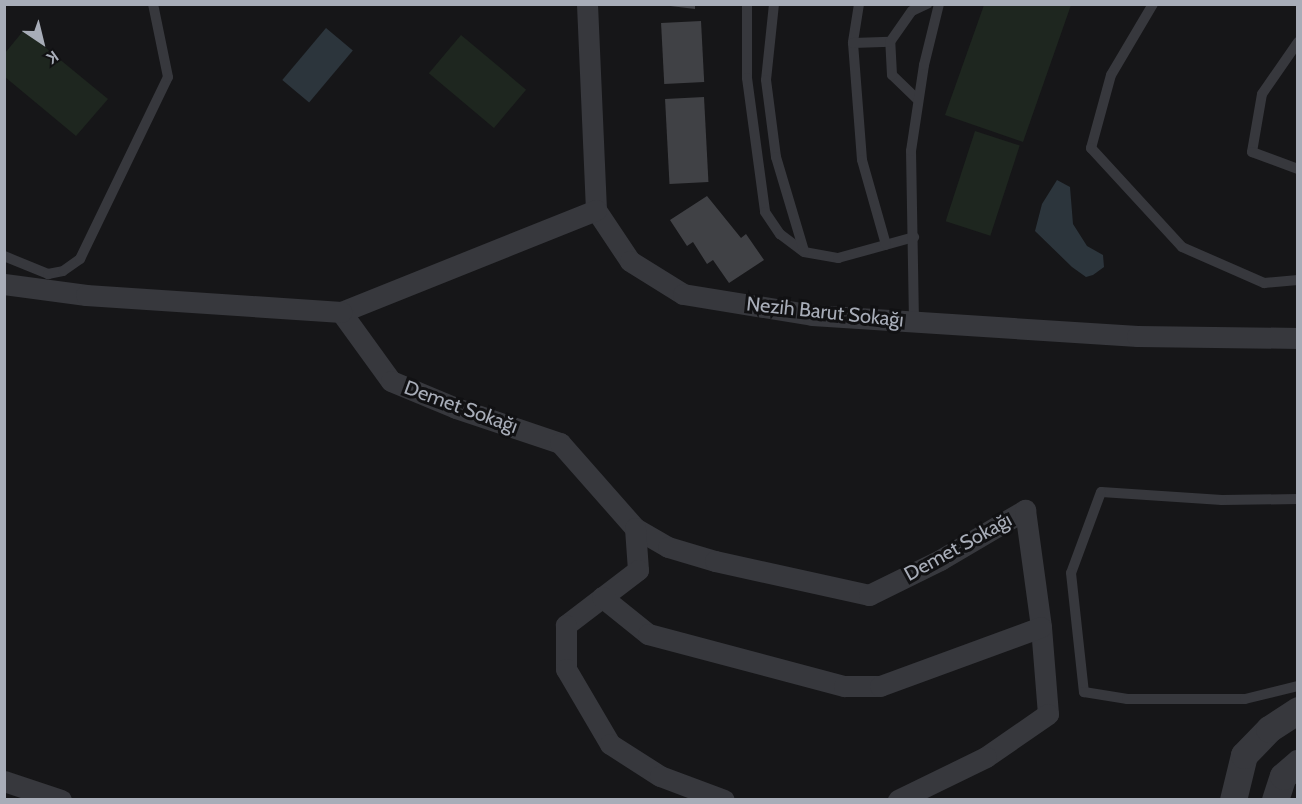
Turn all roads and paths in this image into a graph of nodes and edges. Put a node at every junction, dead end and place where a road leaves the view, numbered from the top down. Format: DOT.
graph roads {
  1 [pos="153,4"];
  2 [pos="587,4"];
  3 [pos="747,4"];
  4 [pos="774,4"];
  5 [pos="859,4"];
  6 [pos="927,4"];
  7 [pos="939,4"];
  8 [pos="1153,4"];
  9 [pos="890,42"];
  10 [pos="1298,42"];
  11 [pos="853,44"];
  12 [pos="918,100"];
  13 [pos="1298,169"];
  14 [pos="596,210"];
  15 [pos="914,237"];
  16 [pos="886,245"];
  17 [pos="804,252"];
  18 [pos="4,256"];
  19 [pos="1298,280"];
  20 [pos="4,284"];
  21 [pos="341,312"];
  22 [pos="914,322"];
  23 [pos="1298,338"];
  24 [pos="1298,499"];
  25 [pos="635,528"];
  26 [pos="602,597"];
  27 [pos="1041,627"];
  28 [pos="1298,686"];
  29 [pos="1298,710"];
  30 [pos="1298,763"];
  31 [pos="4,781"];
  32 [pos="1233,798"];
  33 [pos="61,800"];
  34 [pos="724,800"];
  35 [pos="898,800"];
  36 [pos="1275,800"];
  1 -- 18 [label="lane"];
  2 -- 14 [label="street"];
  3 -- 17 [label="lane"];
  4 -- 17 [label="lane"];
  5 -- 11 [label="lane"];
  6 -- 9 [label="lane"];
  7 -- 12 [label="lane"];
  8 -- 19 [label="lane"];
  9 -- 11 [label="lane"];
  9 -- 12 [label="lane"];
  10 -- 13 [label="lane"];
  11 -- 16 [label="lane"];
  12 -- 15 [label="lane"];
  14 -- 21 [label="street"];
  14 -- 22 [label="street, Nezih Barut Sokağı"];
  15 -- 16 [label="lane"];
  15 -- 22 [label="lane"];
  16 -- 17 [label="lane"];
  20 -- 21 [label="street"];
  21 -- 25 [label="street, Demet Sokağı"];
  22 -- 23 [label="street, Nezih Barut Sokağı"];
  24 -- 28 [label="lane"];
  25 -- 26 [label="street"];
  25 -- 27 [label="street, Demet Sokağı"];
  26 -- 27 [label="street"];
  26 -- 34 [label="street"];
  27 -- 35 [label="street, Demet Sokağı"];
  29 -- 32 [label="street"];
  30 -- 36 [label="street"];
  31 -- 33 [label="street"];
}
